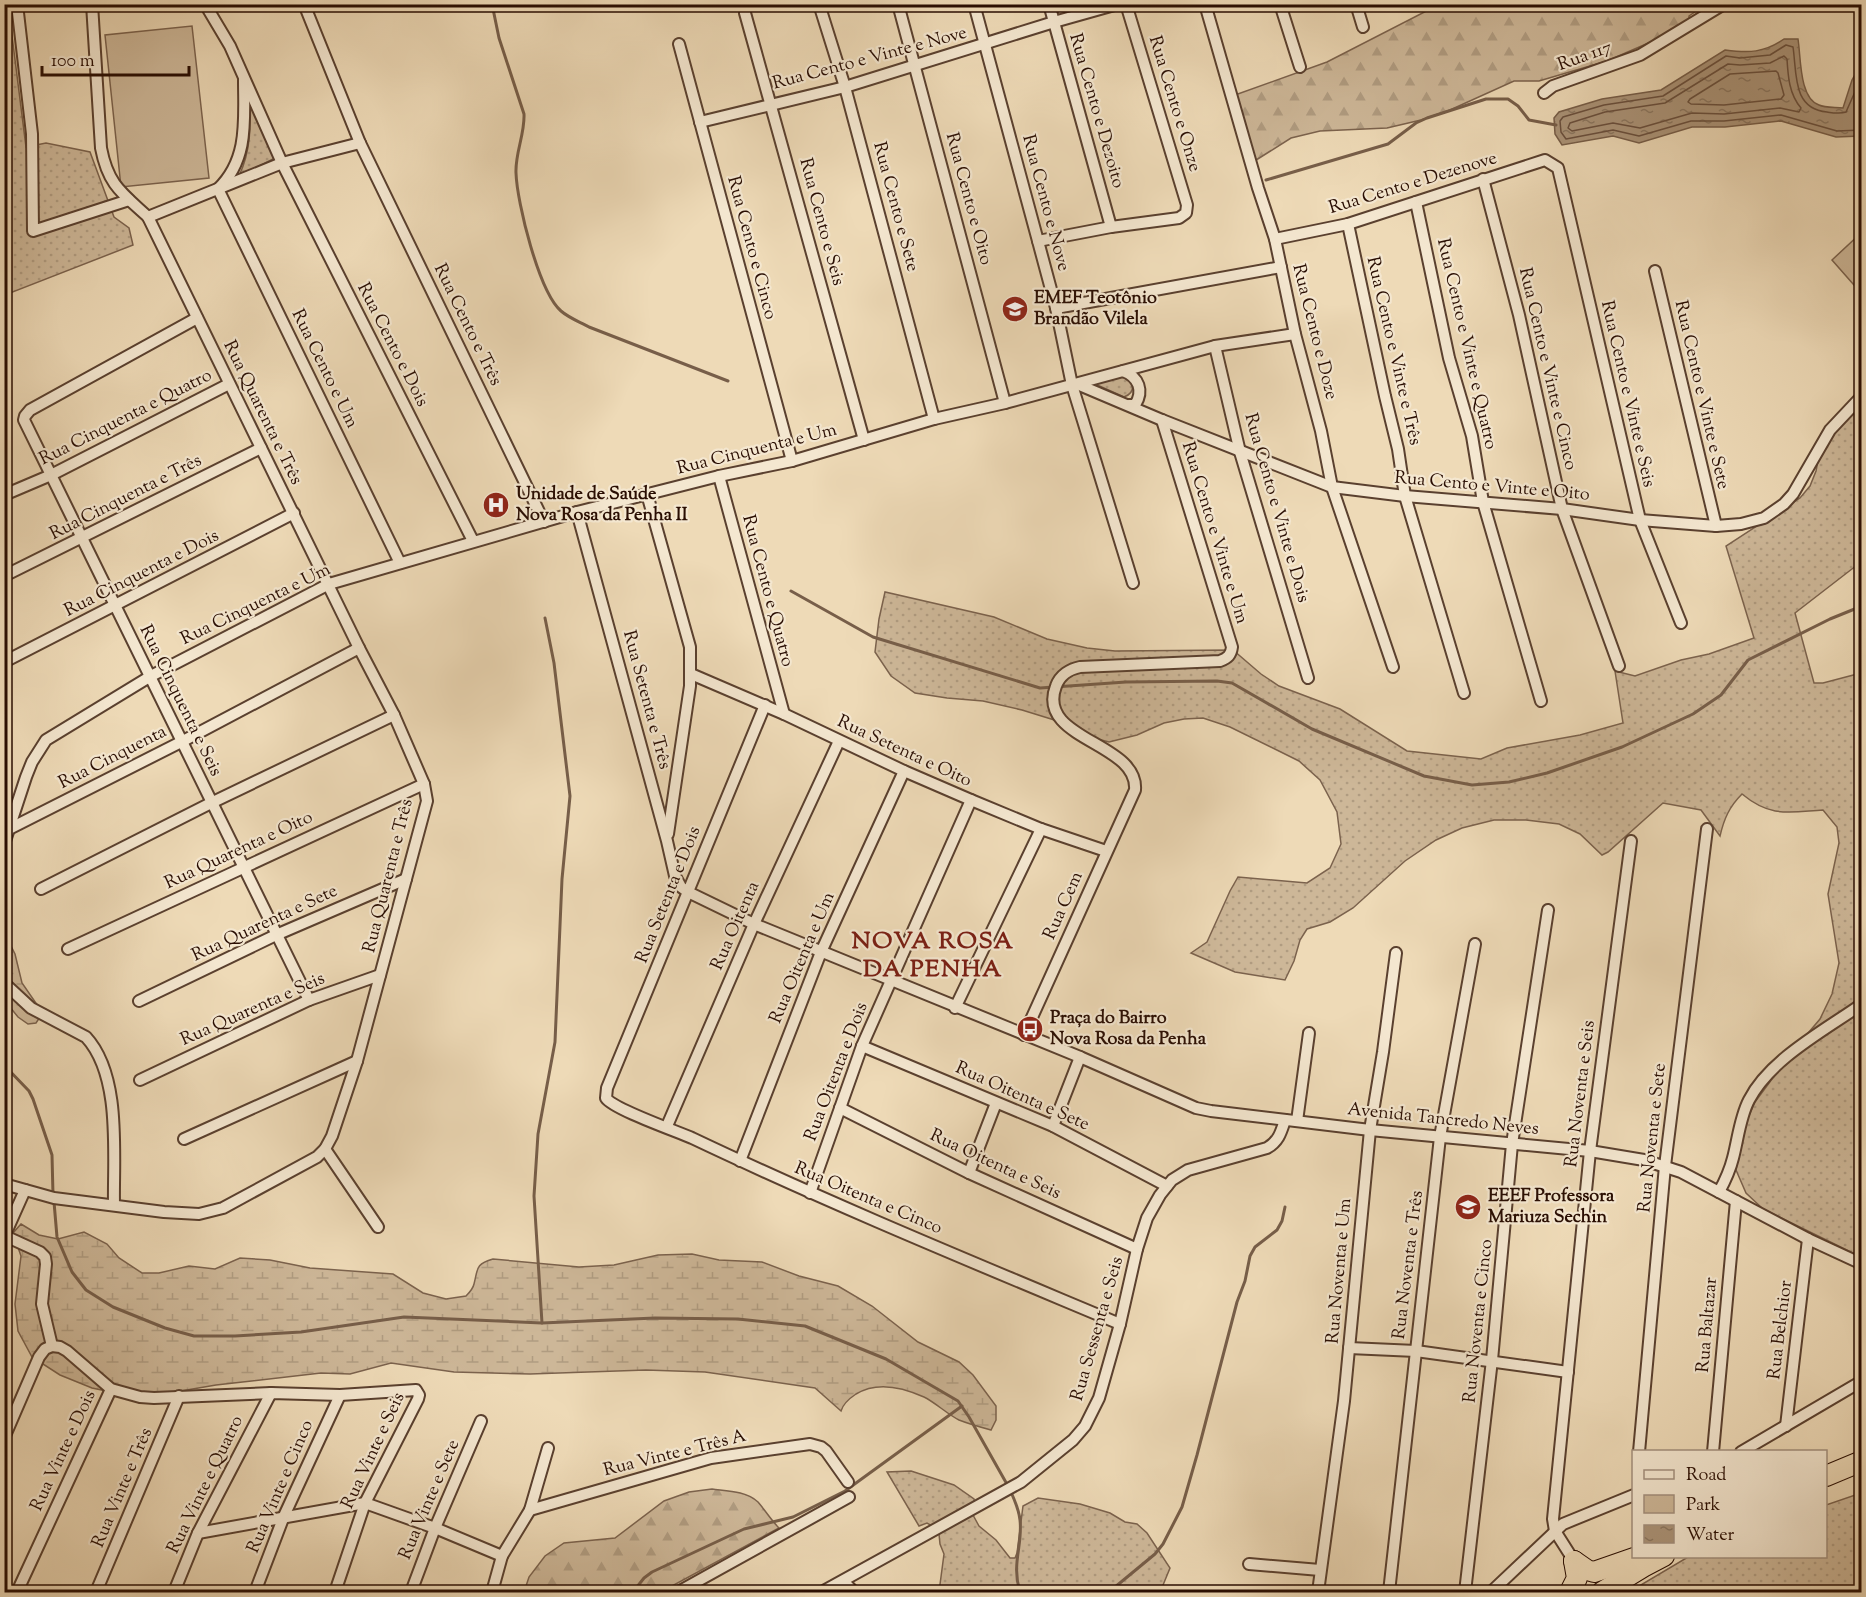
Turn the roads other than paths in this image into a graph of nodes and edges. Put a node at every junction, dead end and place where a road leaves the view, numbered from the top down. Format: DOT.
graph roads {
  1 [pos="17,4"];
  2 [pos="92,4"];
  3 [pos="206,4"];
  4 [pos="304,4"];
  5 [pos="819,4"];
  6 [pos="898,4"];
  7 [pos="974,4"];
  8 [pos="1049,4"];
  9 [pos="1118,4"];
  10 [pos="1126,4"];
  11 [pos="1204,4"];
  12 [pos="1280,4"];
  13 [pos="1356,4"];
  14 [pos="1724,4"];
  15 [pos="746,13"];
  16 [pos="1054,22"];
  17 [pos="1363,27"];
  18 [pos="679,44"];
  19 [pos="986,45"];
  20 [pos="915,65"];
  21 [pos="1300,67"];
  22 [pos="244,76"];
  23 [pos="846,87"];
  24 [pos="1544,93"];
  25 [pos="771,104"];
  26 [pos="700,122"];
  27 [pos="360,143"];
  28 [pos="282,163"];
  29 [pos="1558,168"];
  30 [pos="1483,179"];
  31 [pos="218,189"];
  32 [pos="129,200"];
  33 [pos="1416,202"];
  34 [pos="148,217"];
  35 [pos="1348,224"];
  36 [pos="1111,227"];
  37 [pos="1275,239"];
  38 [pos="1038,241"];
  39 [pos="1281,267"];
  40 [pos="1655,271"];
  41 [pos="1056,308"];
  42 [pos="197,318"];
  43 [pos="1295,334"];
  44 [pos="1215,346"];
  45 [pos="1123,371"];
  46 [pos="229,384"];
  47 [pos="1075,384"];
  48 [pos="1862,396"];
  49 [pos="1005,403"];
  50 [pos="1129,405"];
  51 [pos="934,419"];
  52 [pos="1162,420"];
  53 [pos="864,440"];
  54 [pos="261,448"];
  55 [pos="1240,452"];
  56 [pos="792,461"];
  57 [pos="51,475"];
  58 [pos="719,476"];
  59 [pos="1332,487"];
  60 [pos="647,494"];
  61 [pos="4,495"];
  62 [pos="1405,496"];
  63 [pos="1483,502"];
  64 [pos="1563,508"];
  65 [pos="577,512"];
  66 [pos="294,513"];
  67 [pos="1640,520"];
  68 [pos="544,522"];
  69 [pos="1716,526"];
  70 [pos="82,538"];
  71 [pos="473,541"];
  72 [pos="400,563"];
  73 [pos="4,576"];
  74 [pos="1133,583"];
  75 [pos="329,584"];
  76 [pos="116,606"];
  77 [pos="1680,623"];
  78 [pos="359,648"];
  79 [pos="4,662"];
  80 [pos="1619,666"];
  81 [pos="1392,667"];
  82 [pos="691,674"];
  83 [pos="151,676"];
  84 [pos="1308,678"];
  85 [pos="1464,693"];
  86 [pos="1541,701"];
  87 [pos="765,705"];
  88 [pos="784,714"];
  89 [pos="394,715"];
  90 [pos="183,741"];
  91 [pos="839,741"];
  92 [pos="904,771"];
  93 [pos="424,783"];
  94 [pos="1135,790"];
  95 [pos="971,800"];
  96 [pos="212,803"];
  97 [pos="9,829"];
  98 [pos="1041,830"];
  99 [pos="1707,830"];
  100 [pos="667,841"];
  101 [pos="1631,841"];
  102 [pos="4,844"];
  103 [pos="1106,851"];
  104 [pos="244,868"];
  105 [pos="406,879"];
  106 [pos="41,889"];
  107 [pos="688,892"];
  108 [pos="1548,910"];
  109 [pos="754,924"];
  110 [pos="276,935"];
  111 [pos="1475,944"];
  112 [pos="68,949"];
  113 [pos="821,952"];
  114 [pos="1396,953"];
  115 [pos="380,975"];
  116 [pos="891,979"];
  117 [pos="4,983"];
  118 [pos="309,1000"];
  119 [pos="139,1001"];
  120 [pos="1862,1004"];
  121 [pos="955,1008"];
  122 [pos="1309,1033"];
  123 [pos="1024,1035"];
  124 [pos="862,1046"];
  125 [pos="1080,1057"];
  126 [pos="357,1062"];
  127 [pos="141,1080"];
  128 [pos="606,1098"];
  129 [pos="996,1103"];
  130 [pos="840,1108"];
  131 [pos="1285,1120"];
  132 [pos="1297,1121"];
  133 [pos="667,1126"];
  134 [pos="1053,1126"];
  135 [pos="1370,1130"];
  136 [pos="1440,1137"];
  137 [pos="184,1139"];
  138 [pos="1512,1144"];
  139 [pos="325,1149"];
  140 [pos="1590,1151"];
  141 [pos="740,1161"];
  142 [pos="1665,1166"];
  143 [pos="969,1173"];
  144 [pos="4,1184"];
  145 [pos="1167,1186"];
  146 [pos="25,1190"];
  147 [pos="1719,1192"];
  148 [pos="810,1193"];
  149 [pos="1736,1201"];
  150 [pos="114,1205"];
  151 [pos="378,1227"];
  152 [pos="5,1237"];
  153 [pos="1808,1239"];
  154 [pos="1137,1249"];
  155 [pos="1862,1264"];
  156 [pos="1120,1324"];
  157 [pos="51,1346"];
  158 [pos="1349,1348"];
  159 [pos="1416,1351"];
  160 [pos="1492,1360"];
  161 [pos="1568,1372"];
  162 [pos="1862,1381"];
  163 [pos="111,1389"];
  164 [pos="271,1393"];
  165 [pos="340,1395"];
  166 [pos="179,1396"];
  167 [pos="481,1421"];
  168 [pos="1786,1426"];
  169 [pos="4,1438"];
  170 [pos="548,1448"];
  171 [pos="1639,1450"];
  172 [pos="1713,1450"];
  173 [pos="1744,1450"];
  174 [pos="1862,1461"];
  175 [pos="1862,1474"];
  176 [pos="1827,1476"];
  177 [pos="848,1482"];
  178 [pos="1827,1489"];
  179 [pos="1632,1496"];
  180 [pos="849,1497"];
  181 [pos="365,1503"];
  182 [pos="530,1510"];
  183 [pos="284,1516"];
  184 [pos="435,1528"];
  185 [pos="1555,1531"];
  186 [pos="198,1533"];
  187 [pos="502,1556"];
  188 [pos="1638,1558"];
  189 [pos="1639,1558"];
  190 [pos="1662,1558"];
  191 [pos="1574,1561"];
  192 [pos="1249,1564"];
  193 [pos="1320,1570"];
  194 [pos="844,1582"];
  195 [pos="17,1593"];
  196 [pos="96,1593"];
  197 [pos="174,1593"];
  198 [pos="255,1593"];
  199 [pos="335,1593"];
  200 [pos="411,1593"];
  201 [pos="492,1593"];
  202 [pos="678,1593"];
  203 [pos="822,1593"];
  204 [pos="854,1593"];
  205 [pos="1318,1593"];
  206 [pos="1389,1593"];
  207 [pos="1464,1593"];
  208 [pos="1491,1593"];
  209 [pos="1570,1593"];
  210 [pos="1586,1593"];
  211 [pos="1602,1593"];
  1 -- 32 [label="street"];
  2 -- 32 [label="street"];
  3 -- 22 [label="street, Rua Cento e Dois"];
  4 -- 27 [label="street, Rua Cento e Três"];
  5 -- 23 [label="street, Rua Cento e Sete"];
  6 -- 20 [label="street, Rua Cento e Oito"];
  7 -- 19 [label="street, Rua Cento e Nove"];
  8 -- 16 [label="street, Rua Cento e Dezoito"];
  9 -- 16 [label="street, Rua Cento e Vinte e Nove"];
  10 -- 36 [label="street, Rua Cento e Onze"];
  11 -- 37 [label="street, Rua Cento e Doze"];
  12 -- 21 [label="street"];
  13 -- 17 [label="street"];
  14 -- 24 [label="street, Rua 117"];
  15 -- 25 [label="street, Rua Cento e Seis"];
  16 -- 19 [label="street, Rua Cento e Vinte e Nove"];
  16 -- 36 [label="street, Rua Cento e Dezoito"];
  18 -- 26 [label="street, Rua Cento e Cinco"];
  19 -- 20 [label="street, Rua Cento e Vinte e Nove"];
  19 -- 38 [label="street, Rua Cento e Nove"];
  20 -- 23 [label="street, Rua Cento e Vinte e Nove"];
  20 -- 49 [label="street, Rua Cento e Oito"];
  22 -- 28 [label="street, Rua Cento e Dois"];
  22 -- 31 [label="street"];
  23 -- 25 [label="street, Rua Cento e Vinte e Nove"];
  23 -- 51 [label="street, Rua Cento e Sete"];
  25 -- 26 [label="street, Rua Cento e Vinte e Nove"];
  25 -- 53 [label="street, Rua Cento e Seis"];
  26 -- 56 [label="street, Rua Cento e Cinco"];
  27 -- 28 [label="street"];
  27 -- 68 [label="street, Rua Cento e Três"];
  28 -- 31 [label="street"];
  28 -- 71 [label="street, Rua Cento e Dois"];
  29 -- 30 [label="street, Rua Cento e Dezenove"];
  29 -- 67 [label="street, Rua Cento e Vinte e Seis"];
  30 -- 33 [label="street, Rua Cento e Dezenove"];
  30 -- 64 [label="street, Rua Cento e Vinte e Cinco"];
  31 -- 34 [label="street"];
  31 -- 72 [label="street, Rua Cento e Um"];
  32 -- 34 [label="street"];
  33 -- 35 [label="street, Rua Cento e Dezenove"];
  33 -- 63 [label="street, Rua Cento e Vinte e Quatro"];
  34 -- 42 [label="street, Rua Quarenta e Três"];
  35 -- 37 [label="street, Rua Cento e Dezenove"];
  35 -- 62 [label="street, Rua Cento e Vinte e Três"];
  36 -- 38 [label="street"];
  37 -- 39 [label="street, Rua Cento e Doze"];
  38 -- 41 [label="street, Rua Cento e Nove"];
  39 -- 41 [label="street"];
  39 -- 43 [label="street, Rua Cento e Doze"];
  40 -- 69 [label="street, Rua Cento e Vinte e Sete"];
  41 -- 47 [label="street, Rua Cento e Nove"];
  42 -- 46 [label="street, Rua Quarenta e Três"];
  42 -- 57 [label="street, Rua Cinquenta e Seis"];
  43 -- 44 [label="street, Rua Cinquenta e Um"];
  43 -- 59 [label="street, Rua Cento e Doze"];
  44 -- 45 [label="street, Rua Cinquenta e Um"];
  44 -- 55 [label="street, Rua Cento e Vinte e Dois"];
  45 -- 47 [label="street, Rua Cinquenta e Um"];
  45 -- 50 [label="street"];
  46 -- 54 [label="street, Rua Quarenta e Três"];
  46 -- 57 [label="street, Rua Cinquenta e Quatro"];
  47 -- 49 [label="street, Rua Cinquenta e Um"];
  47 -- 50 [label="street, Rua Cento e Vinte e Oito"];
  47 -- 74 [label="street, Rua Cento e Nove"];
  48 -- 69 [label="street, Rua Cento e Vinte e Oito"];
  49 -- 51 [label="street, Rua Cinquenta e Um"];
  50 -- 52 [label="street, Rua Cento e Vinte e Oito"];
  51 -- 53 [label="street, Rua Cinquenta e Um"];
  52 -- 55 [label="street, Rua Cento e Vinte e Oito"];
  52 -- 94 [label="street, Rua Cento e Vinte e Um"];
  53 -- 56 [label="street, Rua Cinquenta e Um"];
  54 -- 66 [label="street, Rua Quarenta e Três"];
  54 -- 70 [label="street, Rua Cinquenta e Três"];
  55 -- 59 [label="street, Rua Cento e Vinte e Oito"];
  55 -- 84 [label="street, Rua Cento e Vinte e Dois"];
  56 -- 58 [label="street, Rua Cinquenta e Um"];
  57 -- 61 [label="street, Rua Cinquenta e Quatro"];
  57 -- 70 [label="street, Rua Cinquenta e Seis"];
  58 -- 60 [label="street, Rua Cinquenta e Um"];
  58 -- 88 [label="street, Rua Cento e Quatro"];
  59 -- 62 [label="street, Rua Cento e Vinte e Oito"];
  59 -- 81 [label="street, Rua Cento e Doze"];
  60 -- 65 [label="street, Rua Cinquenta e Um"];
  60 -- 82 [label="street"];
  62 -- 63 [label="street, Rua Cento e Vinte e Oito"];
  62 -- 85 [label="street, Rua Cento e Vinte e Três"];
  63 -- 64 [label="street, Rua Cento e Vinte e Oito"];
  63 -- 86 [label="street, Rua Cento e Vinte e Quatro"];
  64 -- 67 [label="street, Rua Cento e Vinte e Oito"];
  64 -- 80 [label="street, Rua Cento e Vinte e Cinco"];
  65 -- 68 [label="street, Rua Cinquenta e Um"];
  65 -- 100 [label="street, Rua Setenta e Três"];
  66 -- 75 [label="street, Rua Quarenta e Três"];
  66 -- 76 [label="street, Rua Cinquenta e Dois"];
  67 -- 69 [label="street, Rua Cento e Vinte e Oito"];
  67 -- 77 [label="street, Rua Cento e Vinte e Seis"];
  68 -- 71 [label="street, Rua Cinquenta e Um"];
  70 -- 73 [label="street, Rua Cinquenta e Três"];
  70 -- 76 [label="street, Rua Cinquenta e Seis"];
  71 -- 72 [label="street, Rua Cinquenta e Um"];
  72 -- 75 [label="street, Rua Cinquenta e Um"];
  75 -- 78 [label="street, Rua Quarenta e Três"];
  75 -- 83 [label="street, Rua Cinquenta e Um"];
  76 -- 79 [label="street, Rua Cinquenta e Dois"];
  76 -- 83 [label="street, Rua Cinquenta e Seis"];
  78 -- 89 [label="street, Rua Quarenta e Três"];
  78 -- 90 [label="street, Rua Cinquenta"];
  82 -- 87 [label="street, Rua Setenta e Oito"];
  82 -- 100 [label="street"];
  83 -- 90 [label="street, Rua Cinquenta e Seis"];
  83 -- 97 [label="street, Rua Cinquenta e Um"];
  87 -- 88 [label="street, Rua Setenta e Oito"];
  87 -- 107 [label="street, Rua Setenta e Dois"];
  88 -- 91 [label="street, Rua Setenta e Oito"];
  89 -- 93 [label="street, Rua Quarenta e Três"];
  89 -- 96 [label="street"];
  90 -- 96 [label="street, Rua Cinquenta e Seis"];
  90 -- 97 [label="street, Rua Cinquenta"];
  91 -- 92 [label="street, Rua Setenta e Oito"];
  91 -- 109 [label="street, Rua Oitenta"];
  92 -- 95 [label="street, Rua Setenta e Oito"];
  92 -- 113 [label="street, Rua Oitenta e Um"];
  93 -- 104 [label="street, Rua Quarenta e Oito"];
  93 -- 105 [label="street, Rua Quarenta e Três"];
  94 -- 103 [label="street, Rua Cem"];
  95 -- 98 [label="street, Rua Setenta e Oito"];
  95 -- 116 [label="street, Rua Oitenta e Dois"];
  96 -- 104 [label="street, Rua Cinquenta e Seis"];
  96 -- 106 [label="street"];
  97 -- 102 [label="street, Rua Cinquenta e Um"];
  98 -- 103 [label="street, Rua Setenta e Oito"];
  98 -- 121 [label="street"];
  99 -- 142 [label="street, Rua Noventa e Sete"];
  100 -- 107 [label="street, Rua Setenta e Três"];
  101 -- 140 [label="street, Rua Noventa e Seis"];
  103 -- 123 [label="street, Rua Cem"];
  104 -- 110 [label="street, Rua Cinquenta e Seis"];
  104 -- 112 [label="street, Rua Quarenta e Oito"];
  105 -- 110 [label="street, Rua Quarenta e Sete"];
  105 -- 115 [label="street, Rua Quarenta e Três"];
  107 -- 109 [label="street, Avenida Tancredo Neves"];
  107 -- 128 [label="street, Rua Setenta e Dois"];
  108 -- 138 [label="street, Rua Noventa e Cinco"];
  109 -- 113 [label="street, Avenida Tancredo Neves"];
  109 -- 133 [label="street, Rua Oitenta"];
  110 -- 118 [label="street, Rua Cinquenta e Seis"];
  110 -- 119 [label="street, Rua Quarenta e Sete"];
  111 -- 136 [label="street, Rua Noventa e Três"];
  113 -- 116 [label="street, Avenida Tancredo Neves"];
  113 -- 141 [label="street, Rua Oitenta e Um"];
  114 -- 135 [label="street, Rua Noventa e Um"];
  115 -- 118 [label="street, Rua Quarenta e Seis"];
  115 -- 126 [label="street, Rua Quarenta e Três"];
  116 -- 121 [label="street, Avenida Tancredo Neves"];
  116 -- 124 [label="street, Rua Oitenta e Dois"];
  117 -- 150 [label="street"];
  118 -- 127 [label="street, Rua Quarenta e Seis"];
  120 -- 147 [label="street"];
  121 -- 123 [label="street, Avenida Tancredo Neves"];
  122 -- 132 [label="street"];
  123 -- 125 [label="street, Avenida Tancredo Neves"];
  124 -- 129 [label="street, Rua Oitenta e Sete"];
  124 -- 130 [label="street, Rua Oitenta e Dois"];
  125 -- 131 [label="street, Avenida Tancredo Neves"];
  125 -- 134 [label="street"];
  126 -- 137 [label="street"];
  126 -- 139 [label="street, Rua Quarenta e Três"];
  128 -- 133 [label="street, Rua Oitenta e Cinco"];
  129 -- 134 [label="street, Rua Oitenta e Sete"];
  129 -- 143 [label="street"];
  130 -- 143 [label="street, Rua Oitenta e Seis"];
  130 -- 148 [label="street, Rua Oitenta e Dois"];
  131 -- 132 [label="street, Avenida Tancredo Neves"];
  131 -- 145 [label="street, Rua Sessenta e Seis"];
  132 -- 135 [label="street, Avenida Tancredo Neves"];
  133 -- 141 [label="street, Rua Oitenta e Cinco"];
  134 -- 145 [label="street, Rua Oitenta e Sete"];
  135 -- 136 [label="street, Avenida Tancredo Neves"];
  135 -- 158 [label="street, Rua Noventa e Um"];
  136 -- 138 [label="street, Avenida Tancredo Neves"];
  136 -- 159 [label="street, Rua Noventa e Três"];
  138 -- 140 [label="street, Avenida Tancredo Neves"];
  138 -- 160 [label="street, Rua Noventa e Cinco"];
  139 -- 150 [label="street, Rua Quarenta e Três"];
  139 -- 151 [label="street"];
  140 -- 142 [label="street, Avenida Tancredo Neves"];
  140 -- 161 [label="street, Rua Noventa e Seis"];
  141 -- 148 [label="street, Rua Oitenta e Cinco"];
  142 -- 147 [label="street, Avenida Tancredo Neves"];
  142 -- 171 [label="street, Rua Noventa e Sete"];
  143 -- 154 [label="street, Rua Oitenta e Seis"];
  144 -- 146 [label="street, Rua Quarenta e Três"];
  145 -- 154 [label="street, Rua Sessenta e Seis"];
  146 -- 150 [label="street, Rua Quarenta e Três"];
  146 -- 152 [label="street"];
  147 -- 149 [label="street, Avenida Tancredo Neves"];
  148 -- 156 [label="street, Rua Oitenta e Cinco"];
  149 -- 153 [label="street, Avenida Tancredo Neves"];
  149 -- 172 [label="street, Rua Baltazar"];
  152 -- 157 [label="street"];
  153 -- 155 [label="street, Avenida Tancredo Neves"];
  153 -- 168 [label="street, Rua Belchior"];
  154 -- 156 [label="street, Rua Sessenta e Seis"];
  156 -- 194 [label="street, Rua Sessenta e Seis"];
  157 -- 163 [label="street"];
  157 -- 169 [label="street"];
  158 -- 159 [label="street"];
  158 -- 193 [label="street, Rua Noventa e Um"];
  159 -- 160 [label="street"];
  159 -- 206 [label="street, Rua Noventa e Três"];
  160 -- 161 [label="street"];
  160 -- 207 [label="street, Rua Noventa e Cinco"];
  161 -- 185 [label="street, Rua Noventa e Seis"];
  162 -- 168 [label="street"];
  163 -- 166 [label="street"];
  163 -- 195 [label="street, Rua Vinte e Dois"];
  164 -- 165 [label="street"];
  164 -- 166 [label="street"];
  164 -- 186 [label="street, Rua Vinte e Quatro"];
  165 -- 181 [label="street, Rua Vinte e Seis"];
  165 -- 183 [label="street, Rua Vinte e Cinco"];
  166 -- 196 [label="street, Rua Vinte e Três"];
  167 -- 184 [label="street, Rua Vinte e Sete"];
  168 -- 173 [label="street"];
  170 -- 182 [label="street"];
  174 -- 176 [label="highway"];
  175 -- 178 [label="highway"];
  177 -- 182 [label="street, Rua Vinte e Três A"];
  179 -- 185 [label="street"];
  180 -- 202 [label="street"];
  181 -- 183 [label="street"];
  181 -- 184 [label="street"];
  181 -- 199 [label="street, Rua Vinte e Seis"];
  182 -- 187 [label="street"];
  183 -- 186 [label="street"];
  183 -- 198 [label="street, Rua Vinte e Cinco"];
  184 -- 187 [label="street"];
  184 -- 200 [label="street, Rua Vinte e Sete"];
  185 -- 191 [label="street"];
  185 -- 208 [label="street"];
  186 -- 197 [label="street, Rua Vinte e Quatro"];
  187 -- 201 [label="street"];
  188 -- 191 [label="highway"];
  189 -- 210 [label="highway"];
  190 -- 211 [label="highway"];
  191 -- 209 [label="highway"];
  192 -- 193 [label="street"];
  193 -- 205 [label="street, Rua Noventa e Um"];
  194 -- 203 [label="street, Rua Sessenta e Seis"];
  194 -- 204 [label="street"];
}
